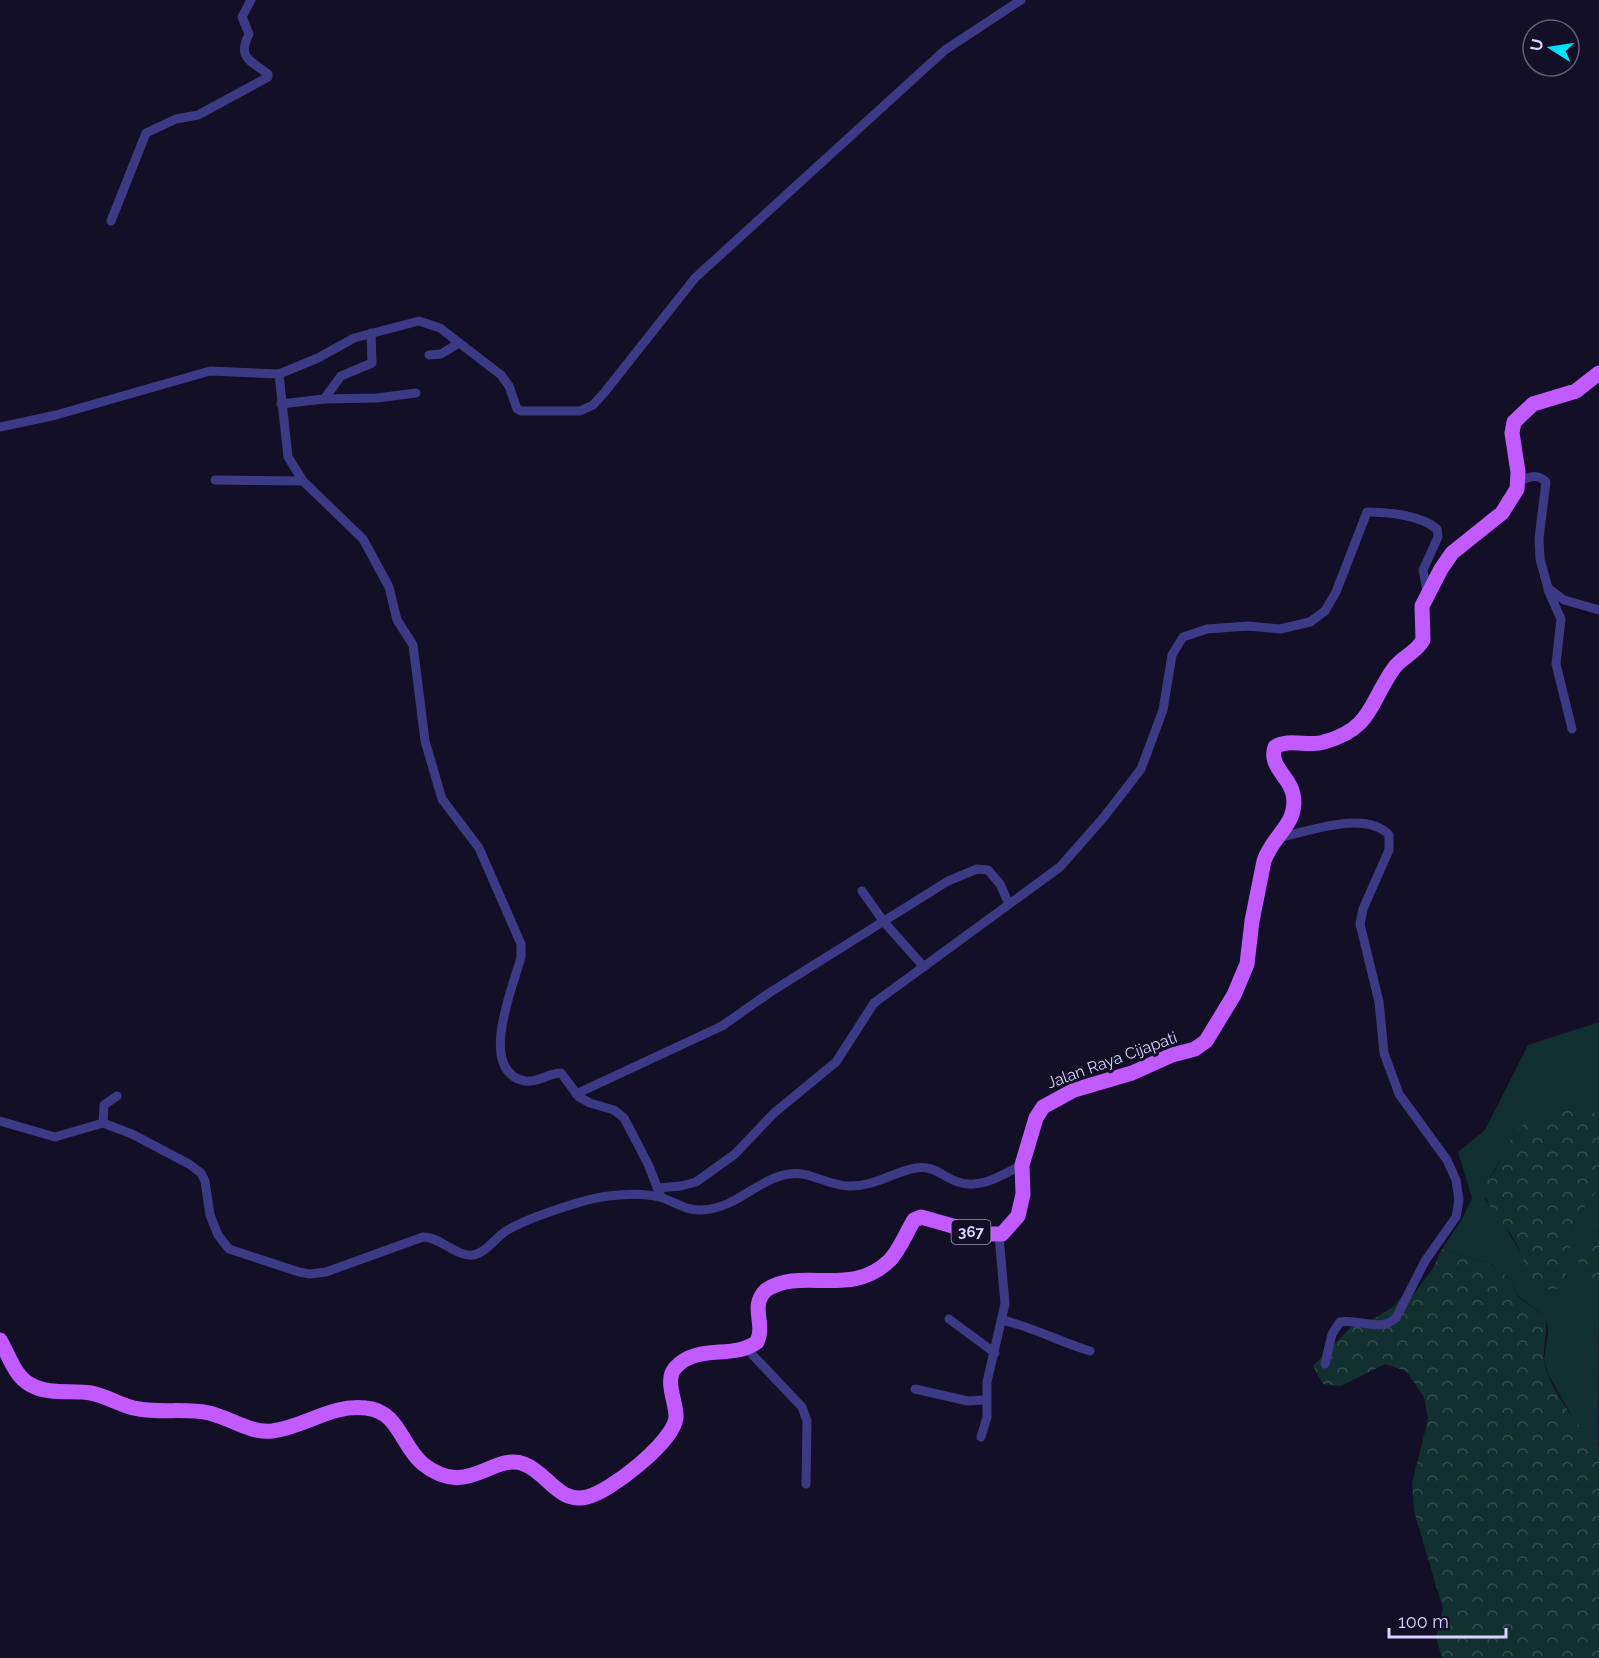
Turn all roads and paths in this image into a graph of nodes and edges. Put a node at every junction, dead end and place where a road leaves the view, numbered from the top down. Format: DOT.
graph roads {
  1 [pos="250,0"];
  2 [pos="1021,0"];
  3 [pos="111,221"];
  4 [pos="371,333"];
  5 [pos="459,343"];
  6 [pos="429,355"];
  7 [pos="1599,373"];
  8 [pos="279,374"];
  9 [pos="416,393"];
  10 [pos="324,399"];
  11 [pos="282,404"];
  12 [pos="0,427"];
  13 [pos="215,480"];
  14 [pos="303,480"];
  15 [pos="1519,481"];
  16 [pos="1548,588"];
  17 [pos="1427,591"];
  18 [pos="1599,610"];
  19 [pos="1572,729"];
  20 [pos="1274,839"];
  21 [pos="861,891"];
  22 [pos="1009,904"];
  23 [pos="884,922"];
  24 [pos="924,967"];
  25 [pos="576,1094"];
  26 [pos="117,1096"];
  27 [pos="0,1121"];
  28 [pos="103,1123"];
  29 [pos="1022,1165"];
  30 [pos="659,1193"];
  31 [pos="999,1236"];
  32 [pos="949,1319"];
  33 [pos="1002,1320"];
  34 [pos="0,1340"];
  35 [pos="746,1348"];
  36 [pos="1090,1351"];
  37 [pos="995,1353"];
  38 [pos="1324,1364"];
  39 [pos="915,1389"];
  40 [pos="985,1400"];
  41 [pos="981,1437"];
  42 [pos="806,1484"];
  1 -- 3 [label="street"];
  2 -- 5 [label="street"];
  4 -- 5 [label="street"];
  4 -- 8 [label="street"];
  4 -- 10 [label="street"];
  5 -- 6 [label="street"];
  7 -- 15 [label="main road"];
  8 -- 11 [label="street"];
  8 -- 12 [label="street"];
  9 -- 10 [label="street"];
  10 -- 11 [label="street"];
  11 -- 14 [label="street"];
  13 -- 14 [label="street"];
  14 -- 25 [label="street"];
  15 -- 16 [label="street"];
  15 -- 17 [label="main road, Jalan Raya Cijapati / 367"];
  16 -- 18 [label="street"];
  16 -- 19 [label="street"];
  17 -- 20 [label="main road, Jalan Raya Cijapati / 367"];
  17 -- 22 [label="street"];
  20 -- 29 [label="main road, Jalan Raya Cijapati / 367"];
  20 -- 38 [label="street"];
  21 -- 23 [label="street"];
  22 -- 23 [label="street"];
  22 -- 24 [label="street"];
  23 -- 24 [label="street"];
  23 -- 25 [label="street"];
  24 -- 30 [label="street"];
  25 -- 30 [label="street"];
  26 -- 28 [label="street"];
  27 -- 28 [label="street"];
  28 -- 30 [label="street"];
  29 -- 30 [label="street"];
  29 -- 31 [label="main road, Jalan Raya Cijapati / 367"];
  31 -- 33 [label="street"];
  31 -- 35 [label="main road, 367"];
  32 -- 37 [label="street"];
  33 -- 36 [label="street"];
  33 -- 37 [label="street"];
  34 -- 35 [label="main road"];
  35 -- 42 [label="street"];
  37 -- 40 [label="street"];
  39 -- 40 [label="street"];
  40 -- 41 [label="street"];
}
